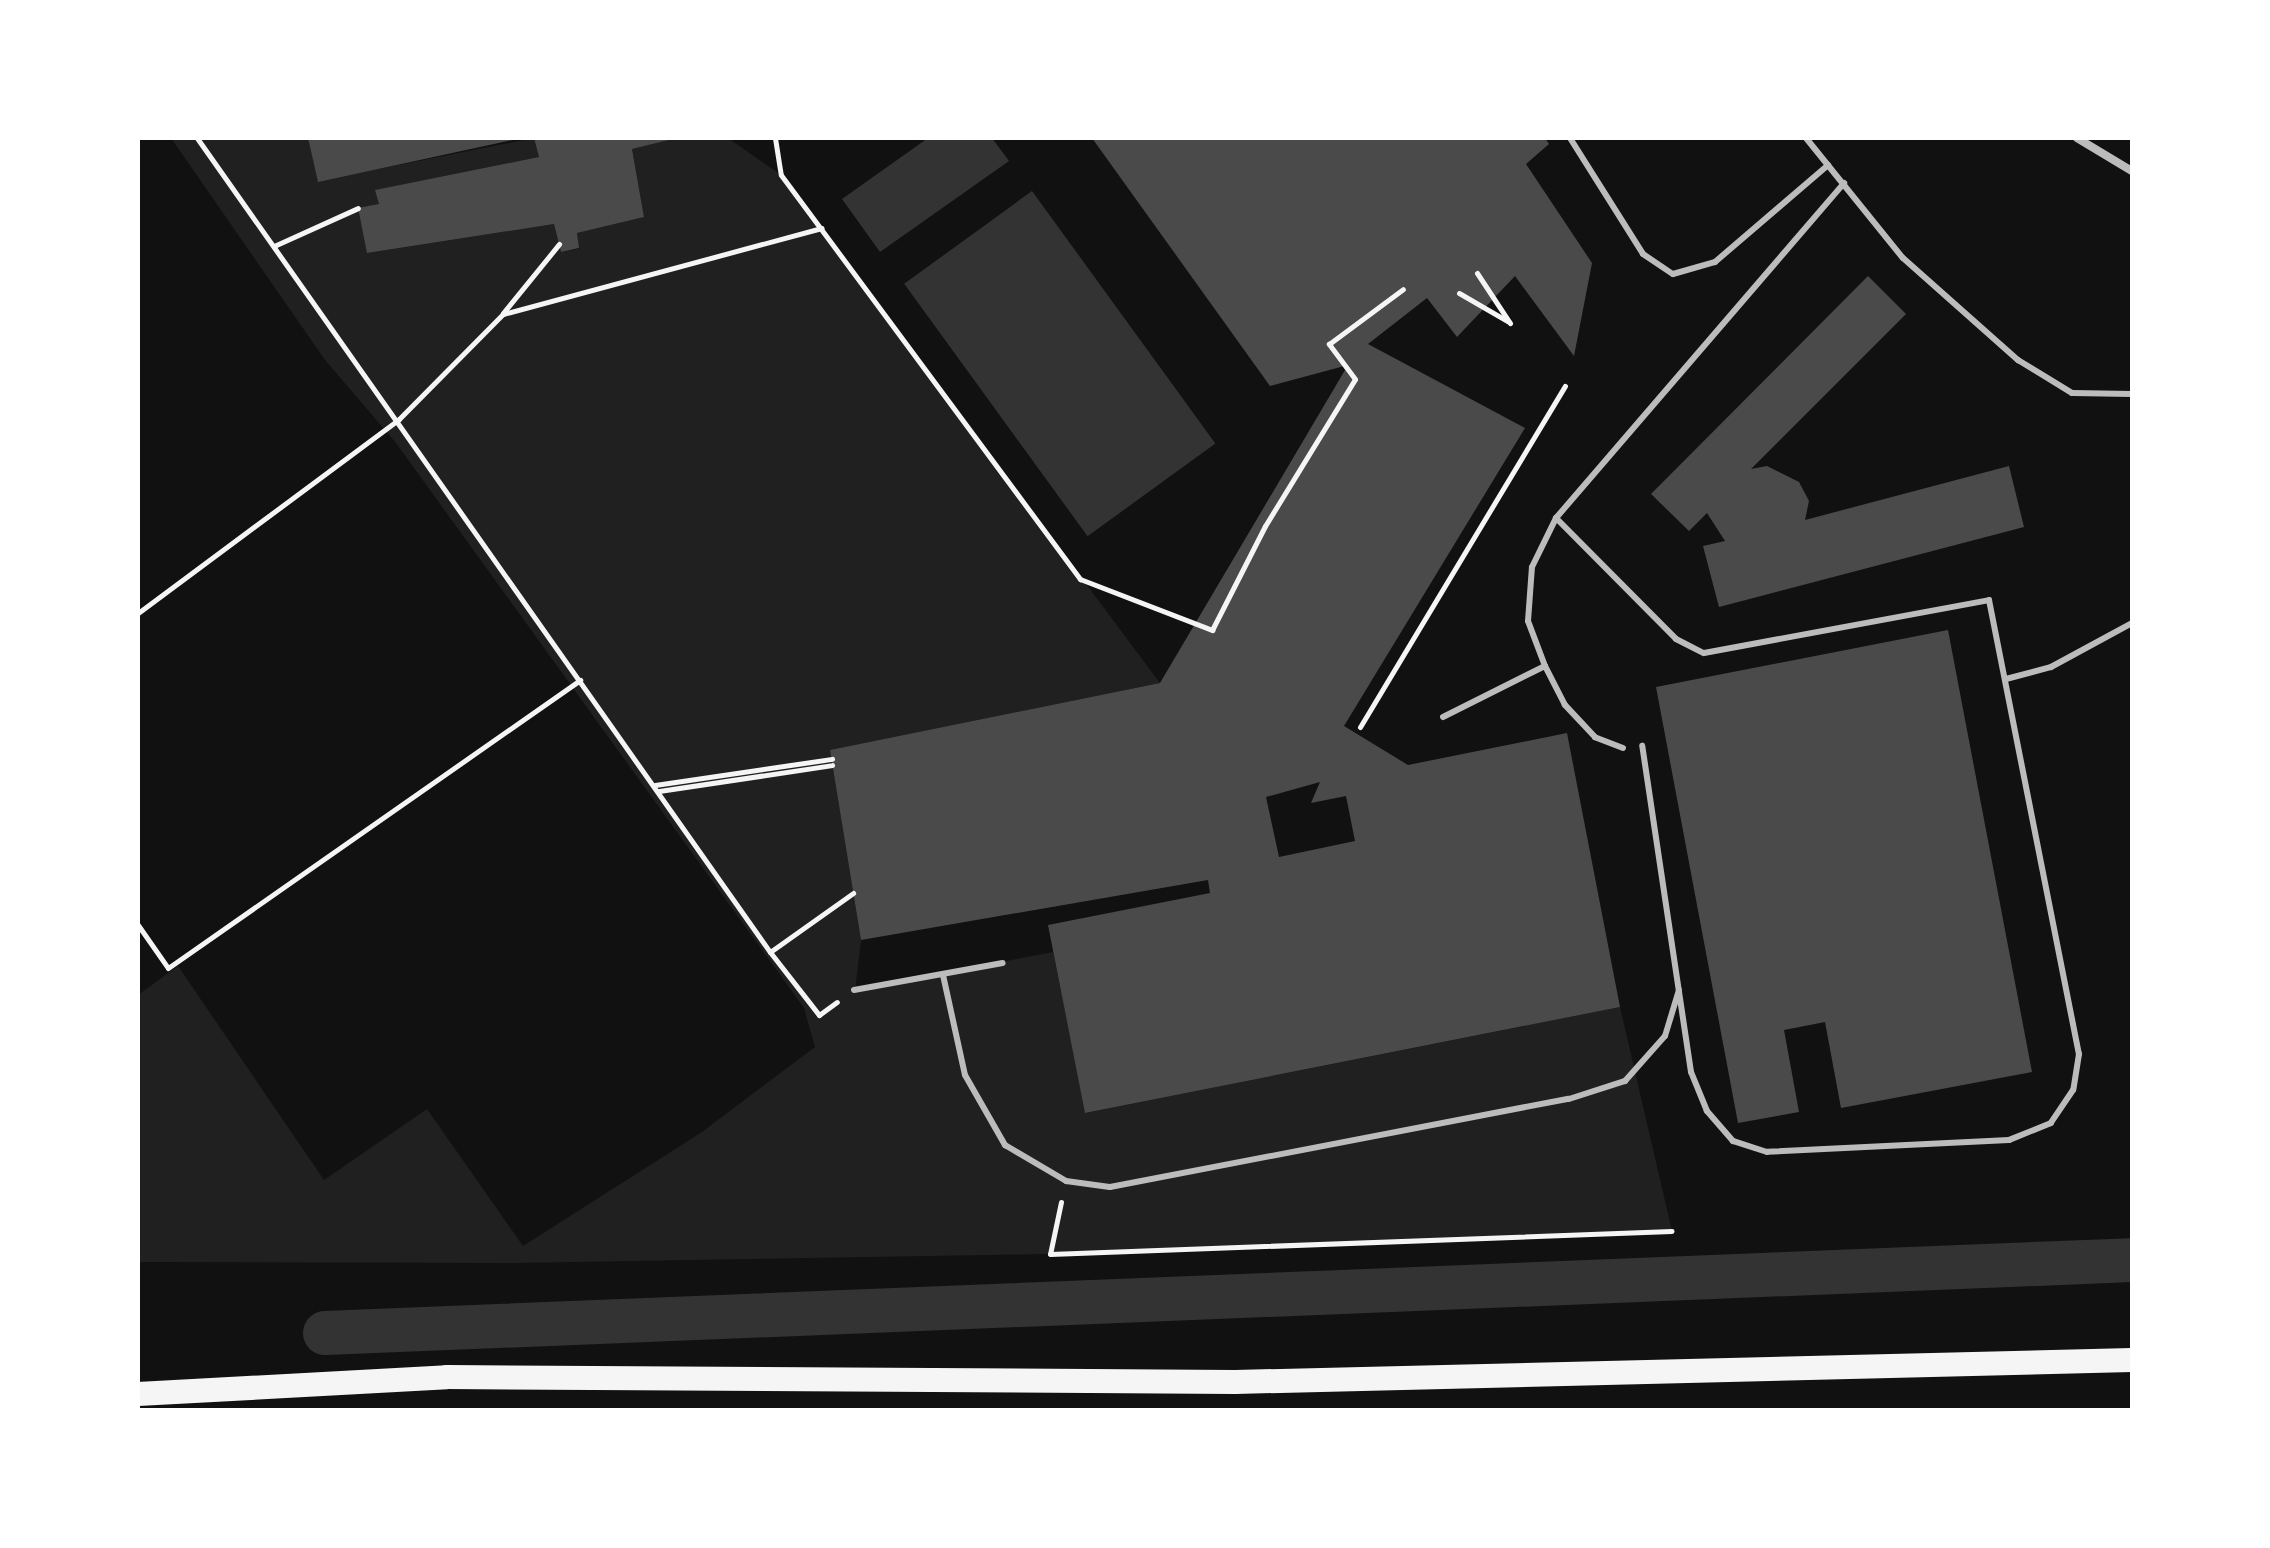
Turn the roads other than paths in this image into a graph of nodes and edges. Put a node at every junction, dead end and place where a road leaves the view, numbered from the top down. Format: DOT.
graph roads {
  1 [pos="1570,138"];
  2 [pos="1806,138"];
  3 [pos="2077,138"];
  4 [pos="1828,165"];
  5 [pos="2132,171"];
  6 [pos="1844,183"];
  7 [pos="2132,394"];
  8 [pos="1556,518"];
  9 [pos="2132,623"];
  10 [pos="1545,666"];
  11 [pos="2006,679"];
  12 [pos="1443,717"];
  13 [pos="1642,746"];
  14 [pos="1623,748"];
  15 [pos="1003,963"];
  16 [pos="943,975"];
  17 [pos="1680,986"];
  18 [pos="854,990"];
  19 [pos="2132,1360"];
  20 [pos="138,1394"];
  1 -- 4 [label="lane"];
  2 -- 4 [label="lane"];
  3 -- 5 [label="street"];
  4 -- 6 [label="lane"];
  6 -- 7 [label="lane"];
  6 -- 8 [label="lane"];
  8 -- 10 [label="lane"];
  8 -- 11 [label="lane"];
  9 -- 11 [label="lane"];
  10 -- 12 [label="lane"];
  10 -- 14 [label="lane"];
  11 -- 17 [label="lane"];
  13 -- 17 [label="lane"];
  15 -- 16 [label="lane"];
  16 -- 17 [label="lane"];
  16 -- 18 [label="lane"];
  19 -- 20 [label="highway"];
}
